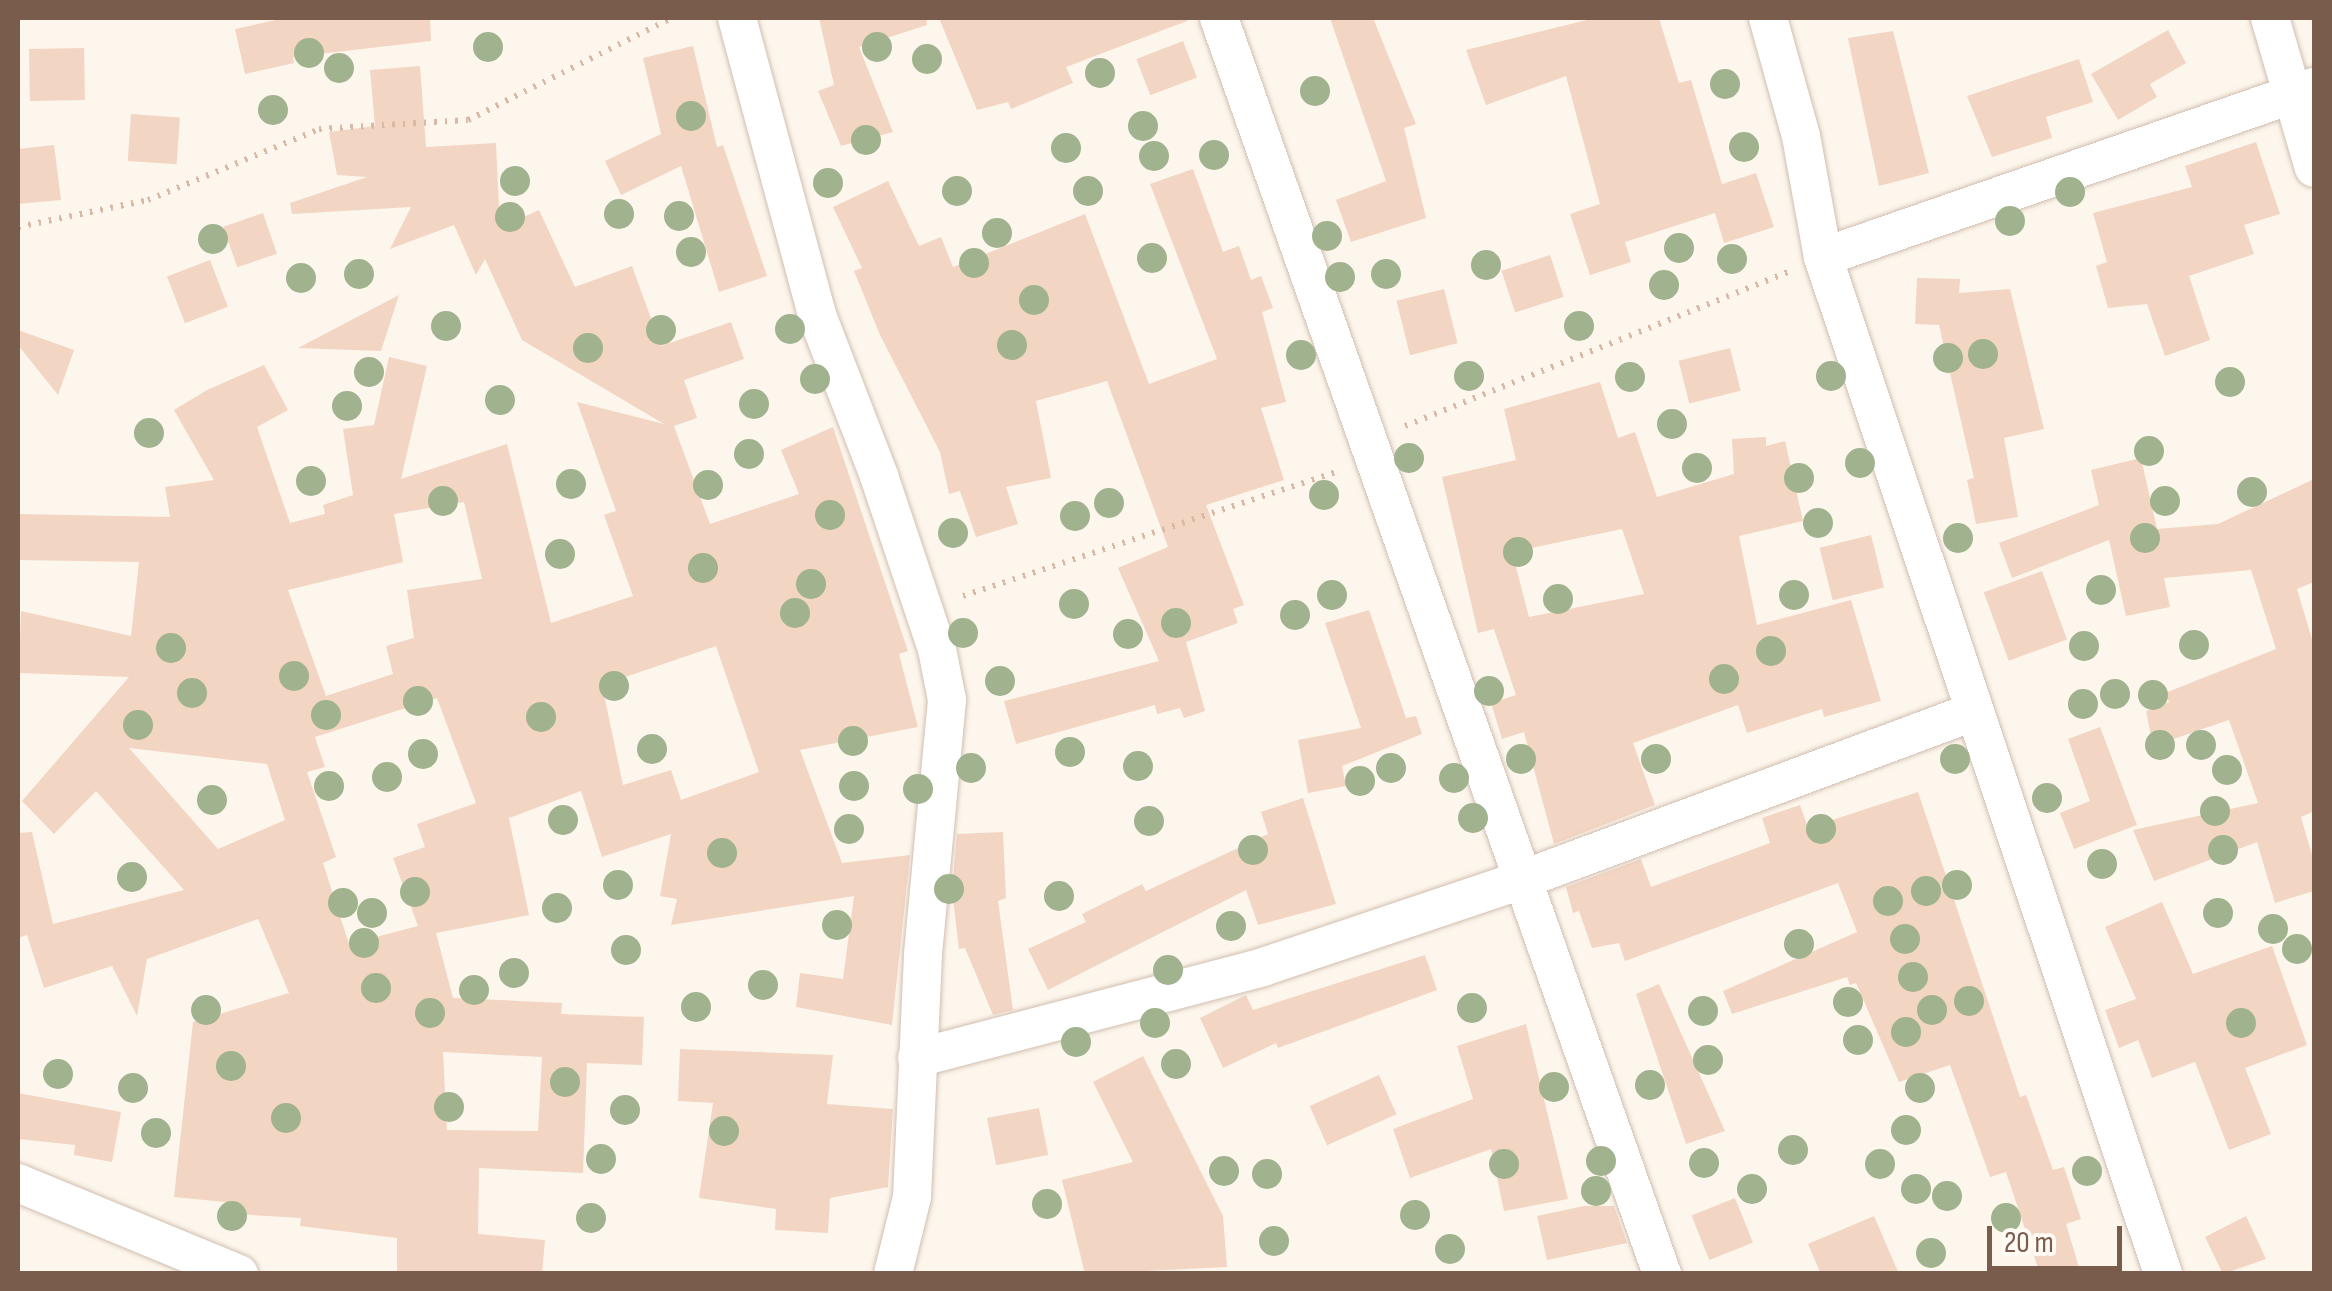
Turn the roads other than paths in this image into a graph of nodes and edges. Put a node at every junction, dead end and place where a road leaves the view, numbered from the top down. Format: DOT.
graph roads {
  1 [pos="737,18"];
  2 [pos="1218,18"];
  3 [pos="1768,18"];
  4 [pos="2270,18"];
  5 [pos="2304,90"];
  6 [pos="2314,168"];
  7 [pos="1823,257"];
  8 [pos="1972,712"];
  9 [pos="1521,880"];
  10 [pos="917,1058"];
  11 [pos="18,1183"];
  12 [pos="239,1274"];
  13 [pos="893,1274"];
  14 [pos="1662,1274"];
  15 [pos="2164,1274"];
  1 -- 10 [label="street"];
  2 -- 9 [label="street"];
  3 -- 7 [label="street"];
  4 -- 5 [label="street"];
  5 -- 6 [label="street"];
  5 -- 7 [label="street"];
  7 -- 8 [label="street"];
  8 -- 9 [label="street"];
  8 -- 15 [label="street"];
  9 -- 10 [label="street"];
  9 -- 14 [label="street"];
  10 -- 13 [label="street"];
  11 -- 12 [label="street"];
}
